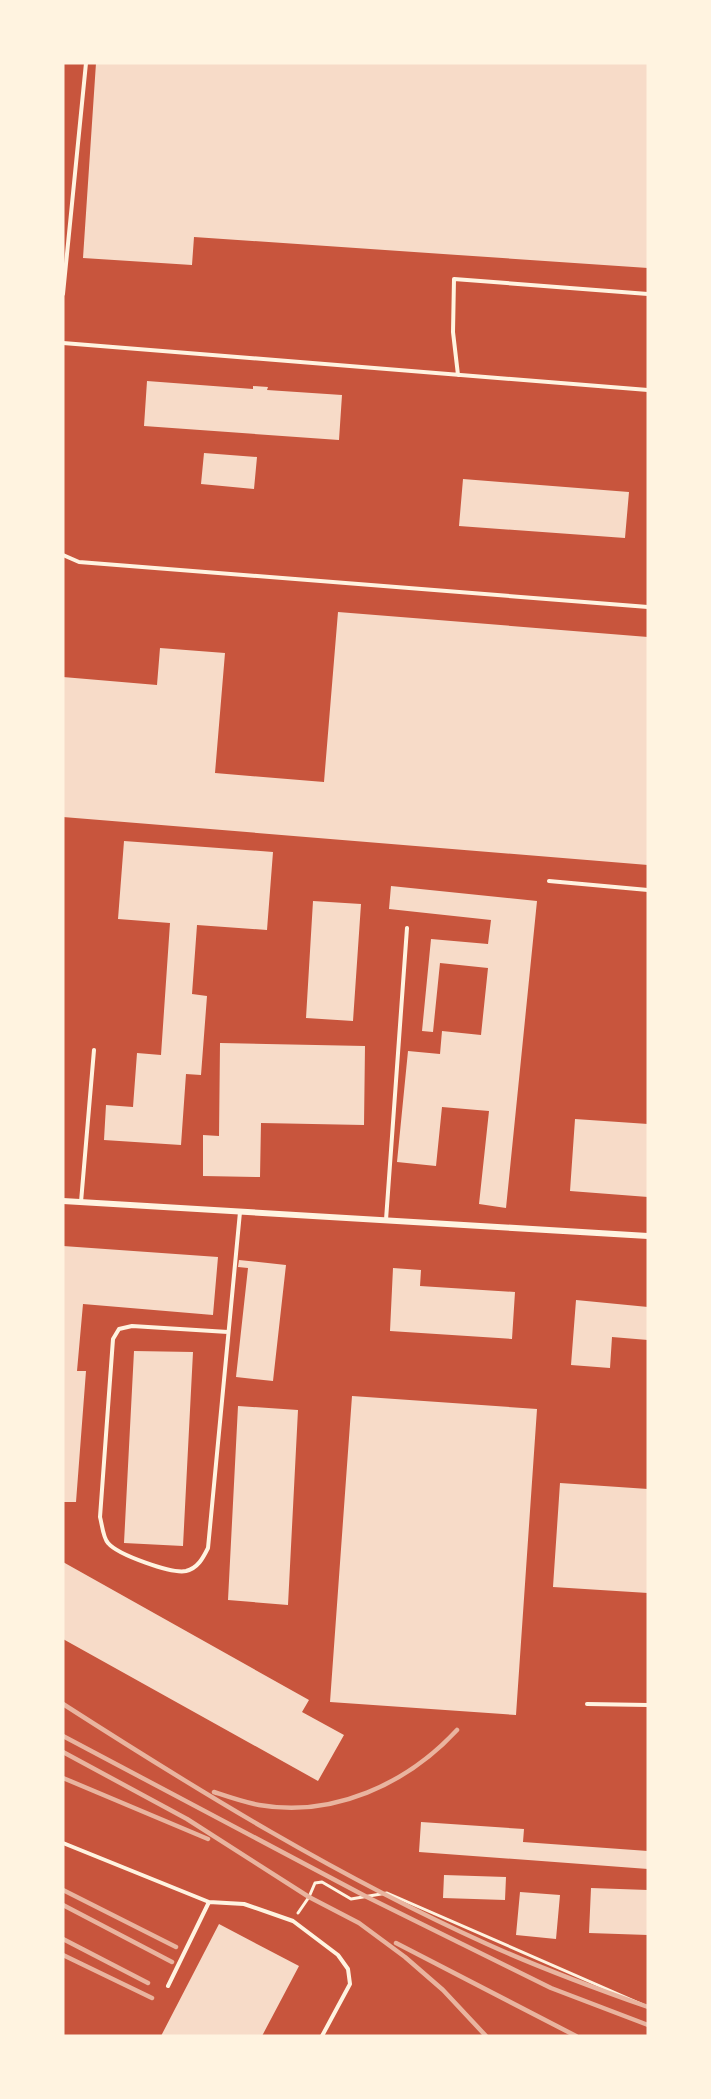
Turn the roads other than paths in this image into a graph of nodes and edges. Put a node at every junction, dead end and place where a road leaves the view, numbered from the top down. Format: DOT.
graph roads {
  1 [pos="86,63"];
  2 [pos="63,294"];
  3 [pos="648,294"];
  4 [pos="63,343"];
  5 [pos="458,375"];
  6 [pos="648,390"];
  7 [pos="63,555"];
  8 [pos="648,607"];
  9 [pos="549,880"];
  10 [pos="648,890"];
  11 [pos="407,928"];
  12 [pos="93,1050"];
  13 [pos="63,1201"];
  14 [pos="81,1203"];
  15 [pos="240,1212"];
  16 [pos="386,1221"];
  17 [pos="648,1236"];
  18 [pos="228,1332"];
  19 [pos="587,1704"];
  20 [pos="648,1706"];
  21 [pos="63,1843"];
  22 [pos="209,1902"];
  23 [pos="168,1986"];
  24 [pos="322,2036"];
  1 -- 2 [label="lane"];
  3 -- 5 [label="lane"];
  4 -- 5 [label="lane"];
  5 -- 6 [label="lane"];
  7 -- 8 [label="lane"];
  9 -- 10 [label="lane"];
  11 -- 16 [label="lane"];
  12 -- 14 [label="lane"];
  13 -- 14 [label="street"];
  14 -- 15 [label="street"];
  15 -- 16 [label="street"];
  15 -- 18 [label="lane"];
  16 -- 17 [label="street"];
  18 -- 18 [label="lane"];
  19 -- 20 [label="lane"];
  21 -- 22 [label="lane"];
  22 -- 23 [label="lane"];
  22 -- 24 [label="lane"];
}
